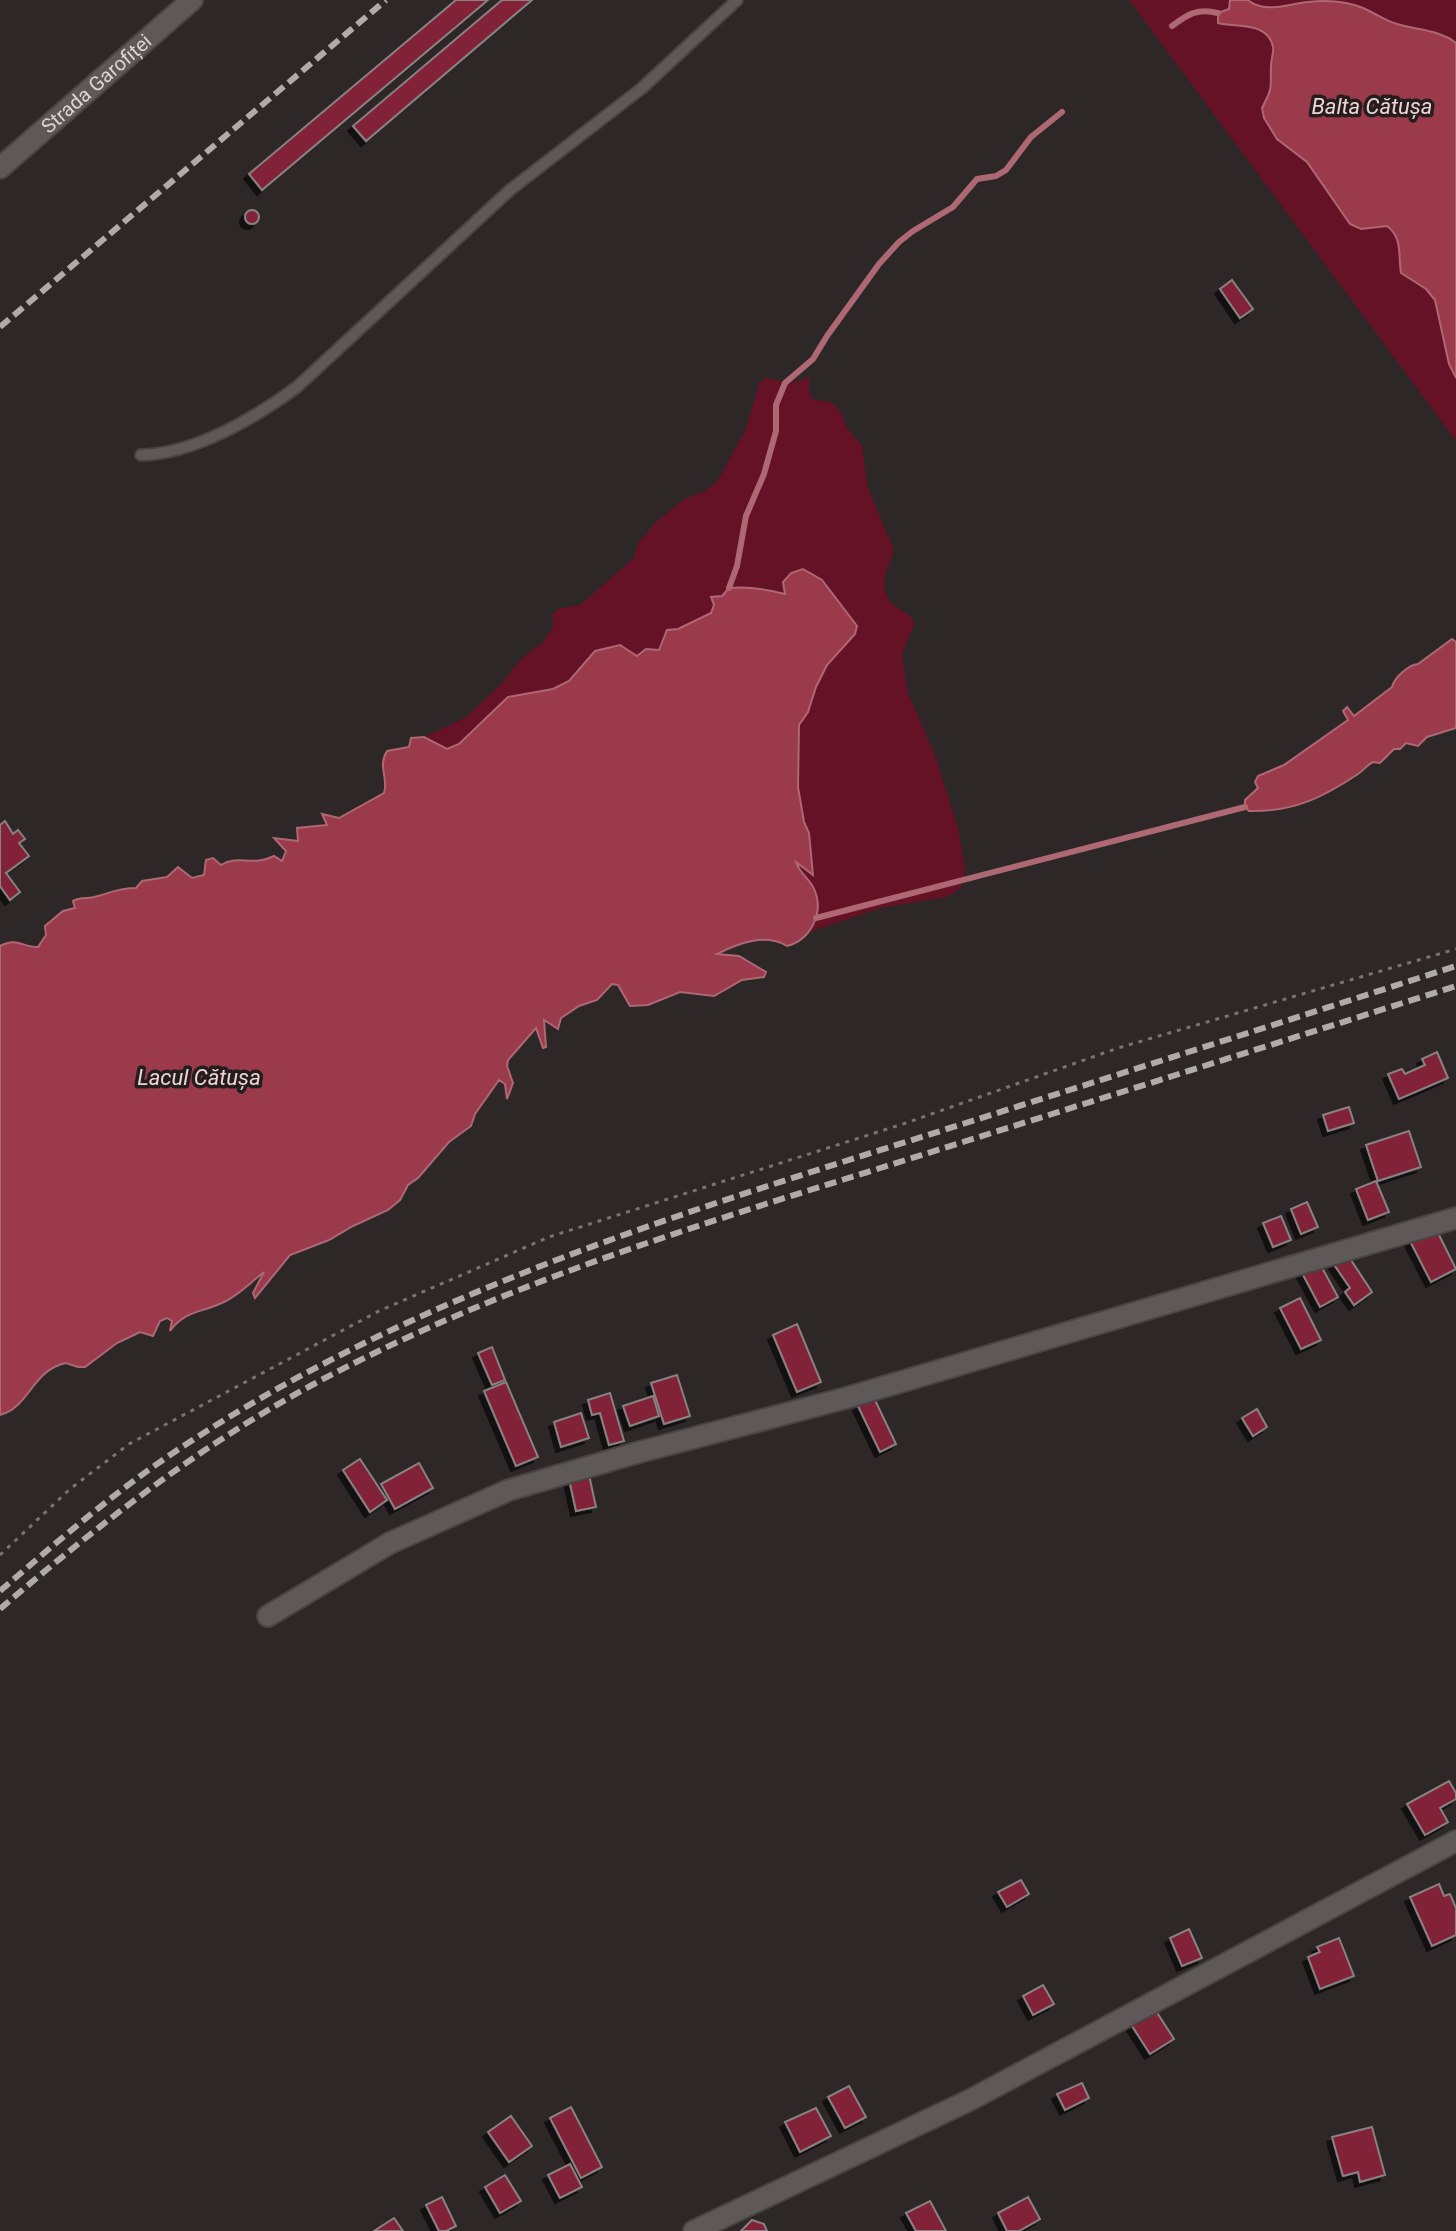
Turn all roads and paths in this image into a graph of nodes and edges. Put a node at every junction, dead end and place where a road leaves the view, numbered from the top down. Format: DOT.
graph roads {
  1 [pos="192,0"];
  2 [pos="737,0"];
  3 [pos="0,168"];
  4 [pos="141,455"];
  5 [pos="1456,949"];
  6 [pos="1456,1218"];
  7 [pos="0,1555"];
  8 [pos="268,1616"];
  9 [pos="1456,1841"];
  10 [pos="694,2231"];
  1 -- 3 [label="street, Strada Garofiței"];
  2 -- 4 [label="lane"];
  5 -- 7 [label="path"];
  6 -- 8 [label="street"];
  9 -- 10 [label="street"];
}
